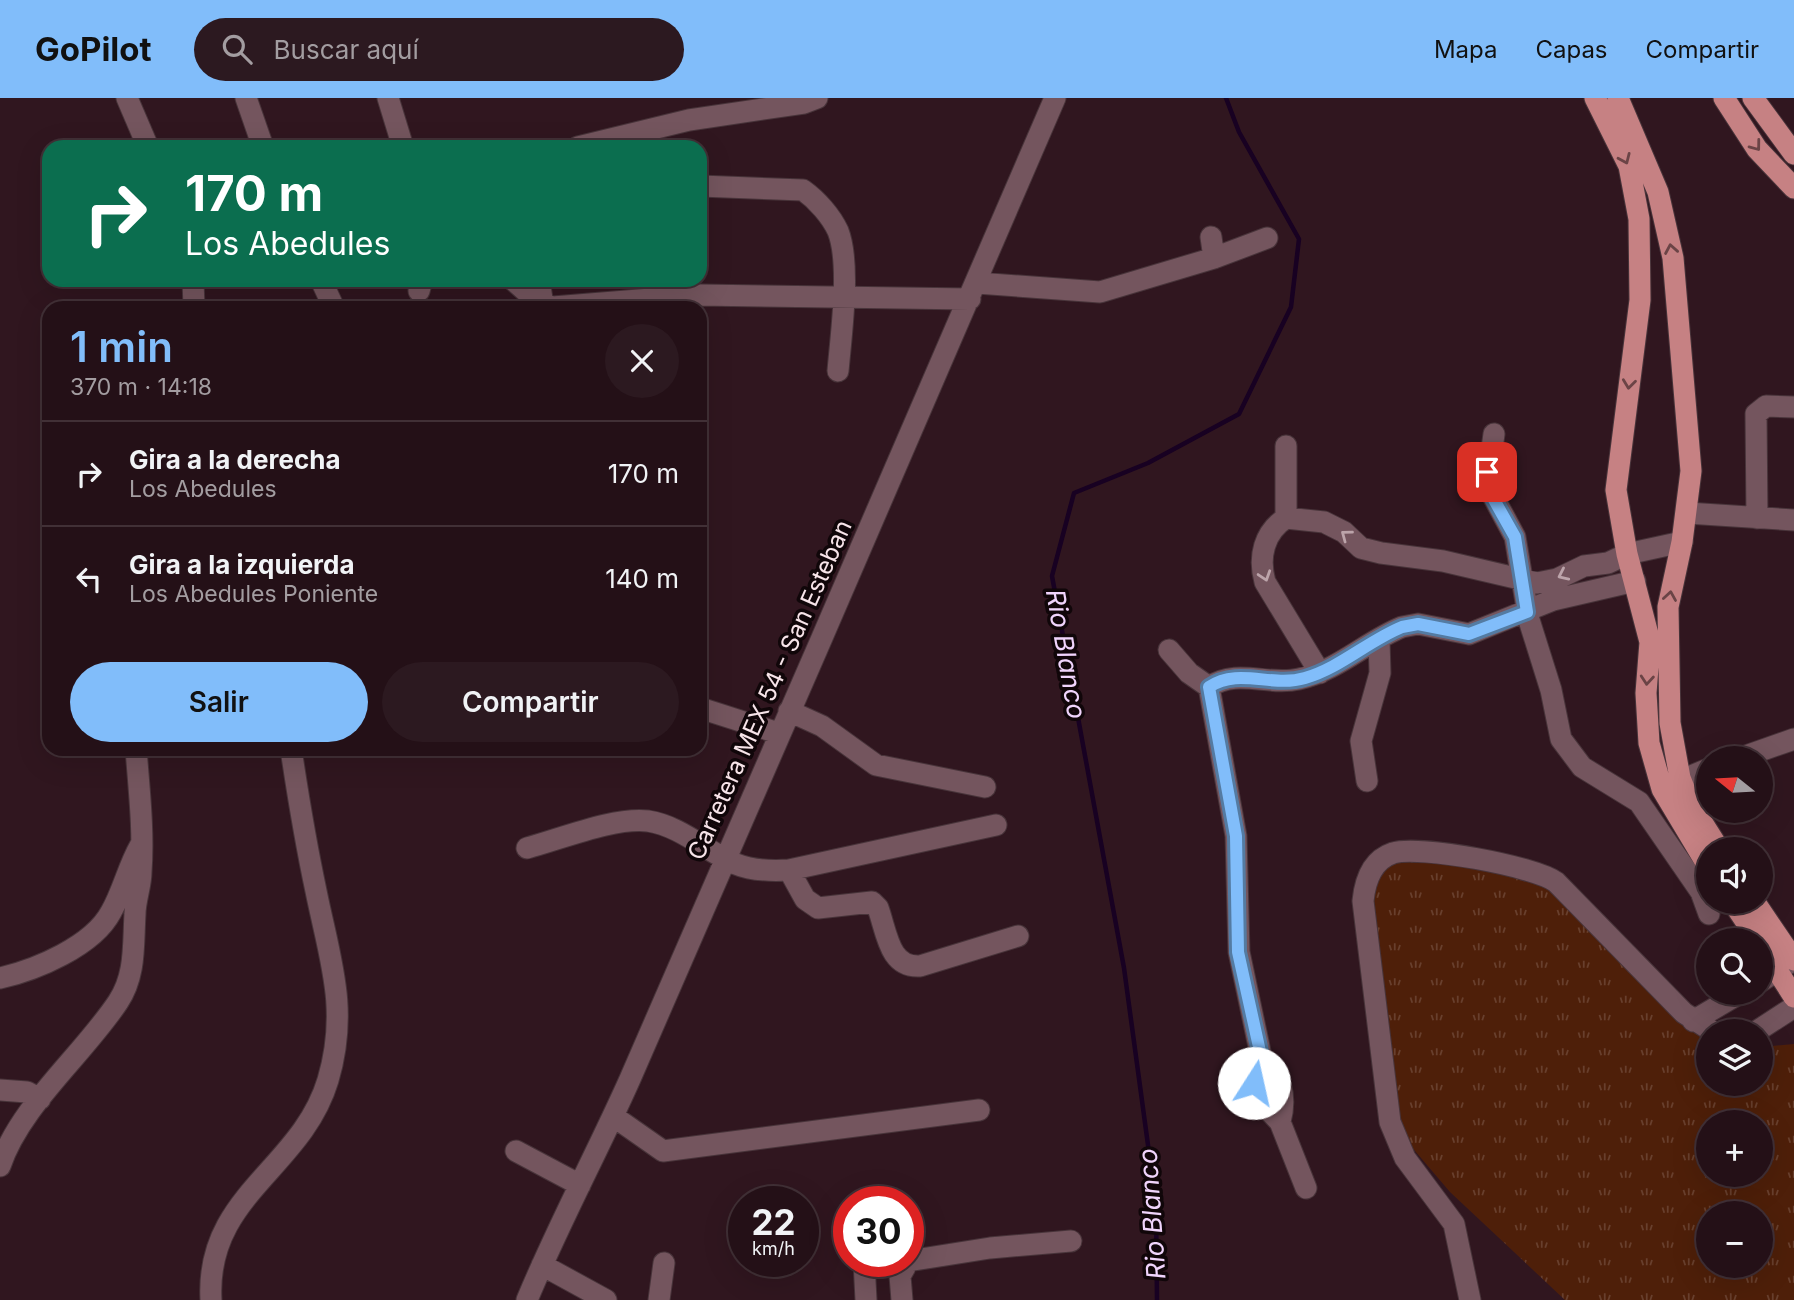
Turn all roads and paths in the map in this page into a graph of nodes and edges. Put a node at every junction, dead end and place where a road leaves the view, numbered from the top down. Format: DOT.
graph roads {
  1 [pos="127,98"];
  2 [pos="246,98"];
  3 [pos="388,98"];
  4 [pos="817,98"];
  5 [pos="1055,98"];
  6 [pos="1595,98"];
  7 [pos="1618,98"];
  8 [pos="1724,98"];
  9 [pos="1753,98"];
  10 [pos="145,140"];
  11 [pos="261,140"];
  12 [pos="401,140"];
  13 [pos="607,140"];
  14 [pos="1794,154"];
  15 [pos="707,186"];
  16 [pos="1794,188"];
  17 [pos="1267,238"];
  18 [pos="521,287"];
  19 [pos="973,291"];
  20 [pos="844,296"];
  21 [pos="1640,300"];
  22 [pos="538,301"];
  23 [pos="606,301"];
  24 [pos="1677,301"];
  25 [pos="838,371"];
  26 [pos="1794,407"];
  27 [pos="1494,434"];
  28 [pos="1286,446"];
  29 [pos="1686,513"];
  30 [pos="1286,518"];
  31 [pos="1758,518"];
  32 [pos="1794,520"];
  33 [pos="1682,541"];
  34 [pos="1627,554"];
  35 [pos="1523,581"];
  36 [pos="1634,581"];
  37 [pos="1527,612"];
  38 [pos="1658,627"];
  39 [pos="1379,640"];
  40 [pos="1169,650"];
  41 [pos="1320,673"];
  42 [pos="1209,687"];
  43 [pos="707,710"];
  44 [pos="789,711"];
  45 [pos="778,733"];
  46 [pos="1794,739"];
  47 [pos="1773,746"];
  48 [pos="136,756"];
  49 [pos="293,756"];
  50 [pos="1696,774"];
  51 [pos="1367,781"];
  52 [pos="1671,783"];
  53 [pos="985,788"];
  54 [pos="996,825"];
  55 [pos="1711,837"];
  56 [pos="1696,839"];
  57 [pos="140,846"];
  58 [pos="527,848"];
  59 [pos="724,858"];
  60 [pos="789,870"];
  61 [pos="1758,914"];
  62 [pos="1709,915"];
  63 [pos="1018,936"];
  64 [pos="1778,971"];
  65 [pos="0,978"];
  66 [pos="1794,997"];
  67 [pos="1727,1005"];
  68 [pos="1794,1007"];
  69 [pos="1710,1019"];
  70 [pos="1696,1020"];
  71 [pos="1773,1021"];
  72 [pos="0,1090"];
  73 [pos="40,1099"];
  74 [pos="979,1110"];
  75 [pos="613,1116"];
  76 [pos="516,1151"];
  77 [pos="0,1166"];
  78 [pos="580,1185"];
  79 [pos="1306,1188"];
  80 [pos="1070,1241"];
  81 [pos="924,1259"];
  82 [pos="664,1263"];
  83 [pos="542,1265"];
  84 [pos="865,1277"];
  85 [pos="900,1277"];
  86 [pos="211,1300"];
  87 [pos="527,1300"];
  88 [pos="606,1300"];
  89 [pos="659,1300"];
  90 [pos="866,1300"];
  91 [pos="902,1300"];
  92 [pos="1471,1300"];
  1 -- 10 [label="street"];
  2 -- 11 [label="street"];
  3 -- 12 [label="street"];
  4 -- 13 [label="street"];
  5 -- 19 [label="street, Carretera MEX 54 - San Esteban"];
  6 -- 21 [label="main road, one-way"];
  24 -- 7 [label="main road, one-way"];
  8 -- 16 [label="main road, one-way"];
  9 -- 14 [label="main road"];
  15 -- 20 [label="street"];
  17 -- 19 [label="street"];
  18 -- 22 [label="street"];
  19 -- 20 [label="street"];
  19 -- 44 [label="street, Carretera MEX 54 - San Esteban"];
  20 -- 23 [label="street"];
  20 -- 25 [label="street"];
  21 -- 24 [label="main road"];
  21 -- 34 [label="main road, one-way"];
  24 -- 29 [label="main road"];
  26 -- 31 [label="street"];
  27 -- 35 [label="street"];
  28 -- 30 [label="street"];
  29 -- 31 [label="street"];
  29 -- 33 [label="main road"];
  35 -- 30 [label="street, one-way"];
  30 -- 41 [label="street, one-way"];
  31 -- 32 [label="street"];
  33 -- 34 [label="street"];
  38 -- 33 [label="main road, one-way"];
  34 -- 35 [label="street, one-way"];
  34 -- 36 [label="main road"];
  35 -- 37 [label="street"];
  36 -- 37 [label="street"];
  36 -- 38 [label="main road"];
  37 -- 39 [label="street"];
  37 -- 62 [label="street"];
  38 -- 52 [label="main road"];
  39 -- 41 [label="street"];
  39 -- 51 [label="street"];
  40 -- 42 [label="street"];
  41 -- 42 [label="street"];
  42 -- 79 [label="street"];
  43 -- 45 [label="street"];
  44 -- 45 [label="street, Carretera MEX 54 - San Esteban"];
  44 -- 53 [label="street"];
  45 -- 59 [label="street, Carretera MEX 54 - San Esteban"];
  46 -- 47 [label="street"];
  48 -- 57 [label="street"];
  49 -- 86 [label="street"];
  50 -- 52 [label="street"];
  52 -- 55 [label="main road"];
  52 -- 56 [label="main road"];
  54 -- 60 [label="street"];
  57 -- 65 [label="street"];
  57 -- 73 [label="street"];
  58 -- 59 [label="street"];
  59 -- 60 [label="street"];
  59 -- 75 [label="street, Carretera MEX 54 - San Esteban"];
  60 -- 63 [label="street"];
  61 -- 64 [label="main road"];
  64 -- 66 [label="main road"];
  67 -- 69 [label="street"];
  68 -- 71 [label="street"];
  70 -- 92 [label="street"];
  72 -- 73 [label="street"];
  73 -- 77 [label="street"];
  74 -- 75 [label="street"];
  75 -- 78 [label="street, Carretera MEX 54 - San Esteban"];
  76 -- 78 [label="street"];
  78 -- 83 [label="street, Carretera MEX 54 - San Esteban"];
  80 -- 81 [label="street"];
  82 -- 89 [label="street"];
  83 -- 87 [label="street, Carretera MEX 54 - San Esteban"];
  83 -- 88 [label="street"];
  84 -- 90 [label="street"];
  85 -- 91 [label="street"];
}
